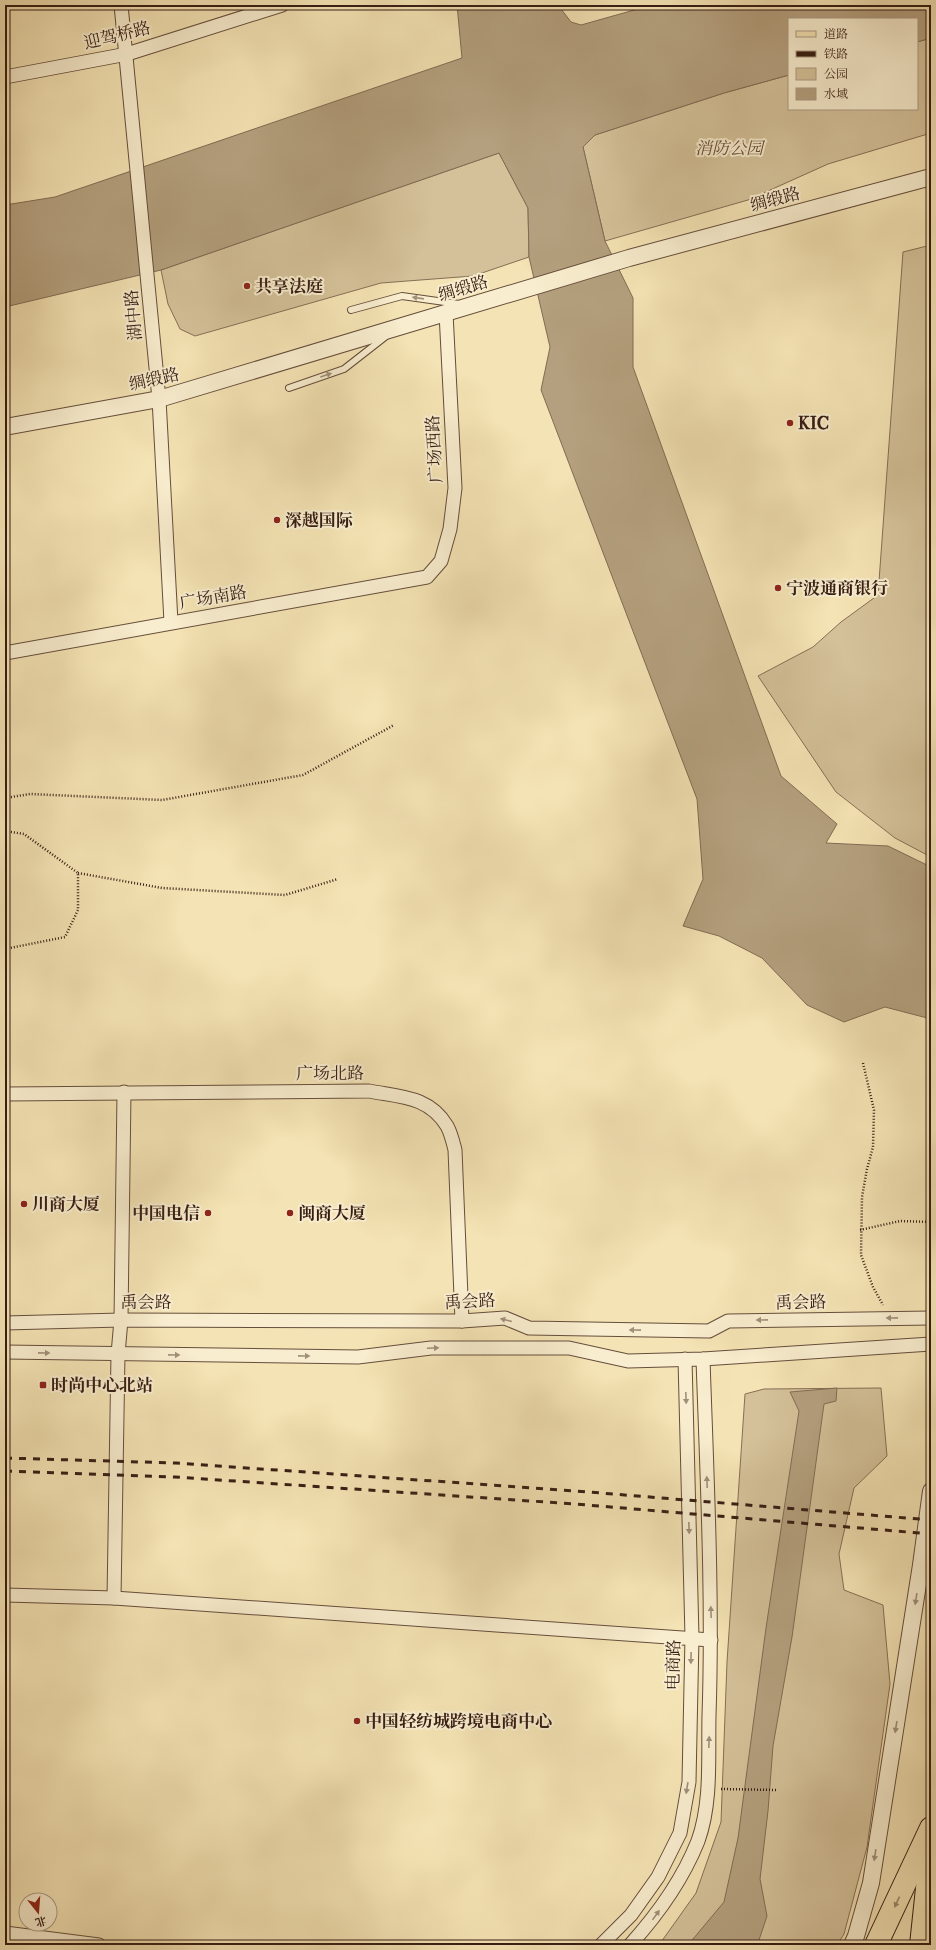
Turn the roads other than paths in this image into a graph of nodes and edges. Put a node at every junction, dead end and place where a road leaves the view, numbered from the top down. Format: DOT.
graph roads {
  1 [pos="121,5"];
  2 [pos="282,5"];
  3 [pos="127,54"];
  4 [pos="5,77"];
  5 [pos="931,177"];
  6 [pos="471,306"];
  7 [pos="351,310"];
  8 [pos="446,313"];
  9 [pos="397,327"];
  10 [pos="289,388"];
  11 [pos="159,399"];
  12 [pos="5,426"];
  13 [pos="427,577"];
  14 [pos="171,622"];
  15 [pos="5,653"];
  16 [pos="124,1092"];
  17 [pos="5,1094"];
  18 [pos="931,1318"];
  19 [pos="121,1320"];
  20 [pos="462,1321"];
  21 [pos="5,1323"];
  22 [pos="931,1344"];
  23 [pos="5,1352"];
  24 [pos="118,1354"];
  25 [pos="684,1359"];
  26 [pos="703,1359"];
  27 [pos="931,1491"];
  28 [pos="5,1595"];
  29 [pos="114,1598"];
  30 [pos="692,1637"];
  31 [pos="712,1640"];
  32 [pos="931,1828"];
  33 [pos="931,1842"];
  34 [pos="5,1933"];
  35 [pos="99,1945"];
  36 [pos="603,1945"];
  37 [pos="630,1945"];
  38 [pos="852,1945"];
  39 [pos="876,1945"];
  40 [pos="920,1945"];
  1 -- 3 [label="street, 湖中路"];
  2 -- 3 [label="street, 迎驾桥路"];
  3 -- 4 [label="street, 迎驾桥路"];
  3 -- 11 [label="street, 湖中路"];
  5 -- 6 [label="street, 绸缎路"];
  6 -- 7 [label="lane, one-way"];
  6 -- 8 [label="street, 绸缎路"];
  8 -- 9 [label="street, 绸缎路"];
  8 -- 13 [label="street, 广场西路"];
  10 -- 9 [label="lane, one-way"];
  9 -- 11 [label="street, 绸缎路"];
  11 -- 12 [label="street, 绸缎路"];
  11 -- 14 [label="street, 湖中路"];
  13 -- 14 [label="street, 广场南路"];
  14 -- 15 [label="street, 广场南路"];
  16 -- 17 [label="street, 广场北路"];
  16 -- 19 [label="street"];
  16 -- 20 [label="street, 广场北路"];
  18 -- 20 [label="street, 禹会路, one-way"];
  19 -- 20 [label="street, 禹会路"];
  19 -- 21 [label="street, 禹会路"];
  19 -- 24 [label="street"];
  22 -- 26 [label="street"];
  23 -- 24 [label="street, one-way"];
  24 -- 25 [label="street, one-way"];
  24 -- 29 [label="street"];
  25 -- 26 [label="street"];
  25 -- 30 [label="street, 电商路, one-way"];
  31 -- 26 [label="street, one-way"];
  27 -- 38 [label="street, one-way"];
  28 -- 29 [label="street"];
  29 -- 30 [label="street"];
  30 -- 31 [label="street"];
  30 -- 36 [label="street, 电商路, one-way"];
  37 -- 31 [label="street, one-way"];
  32 -- 39 [label="highway, one-way"];
  33 -- 40 [label="main road"];
  34 -- 35 [label="street"];
}
